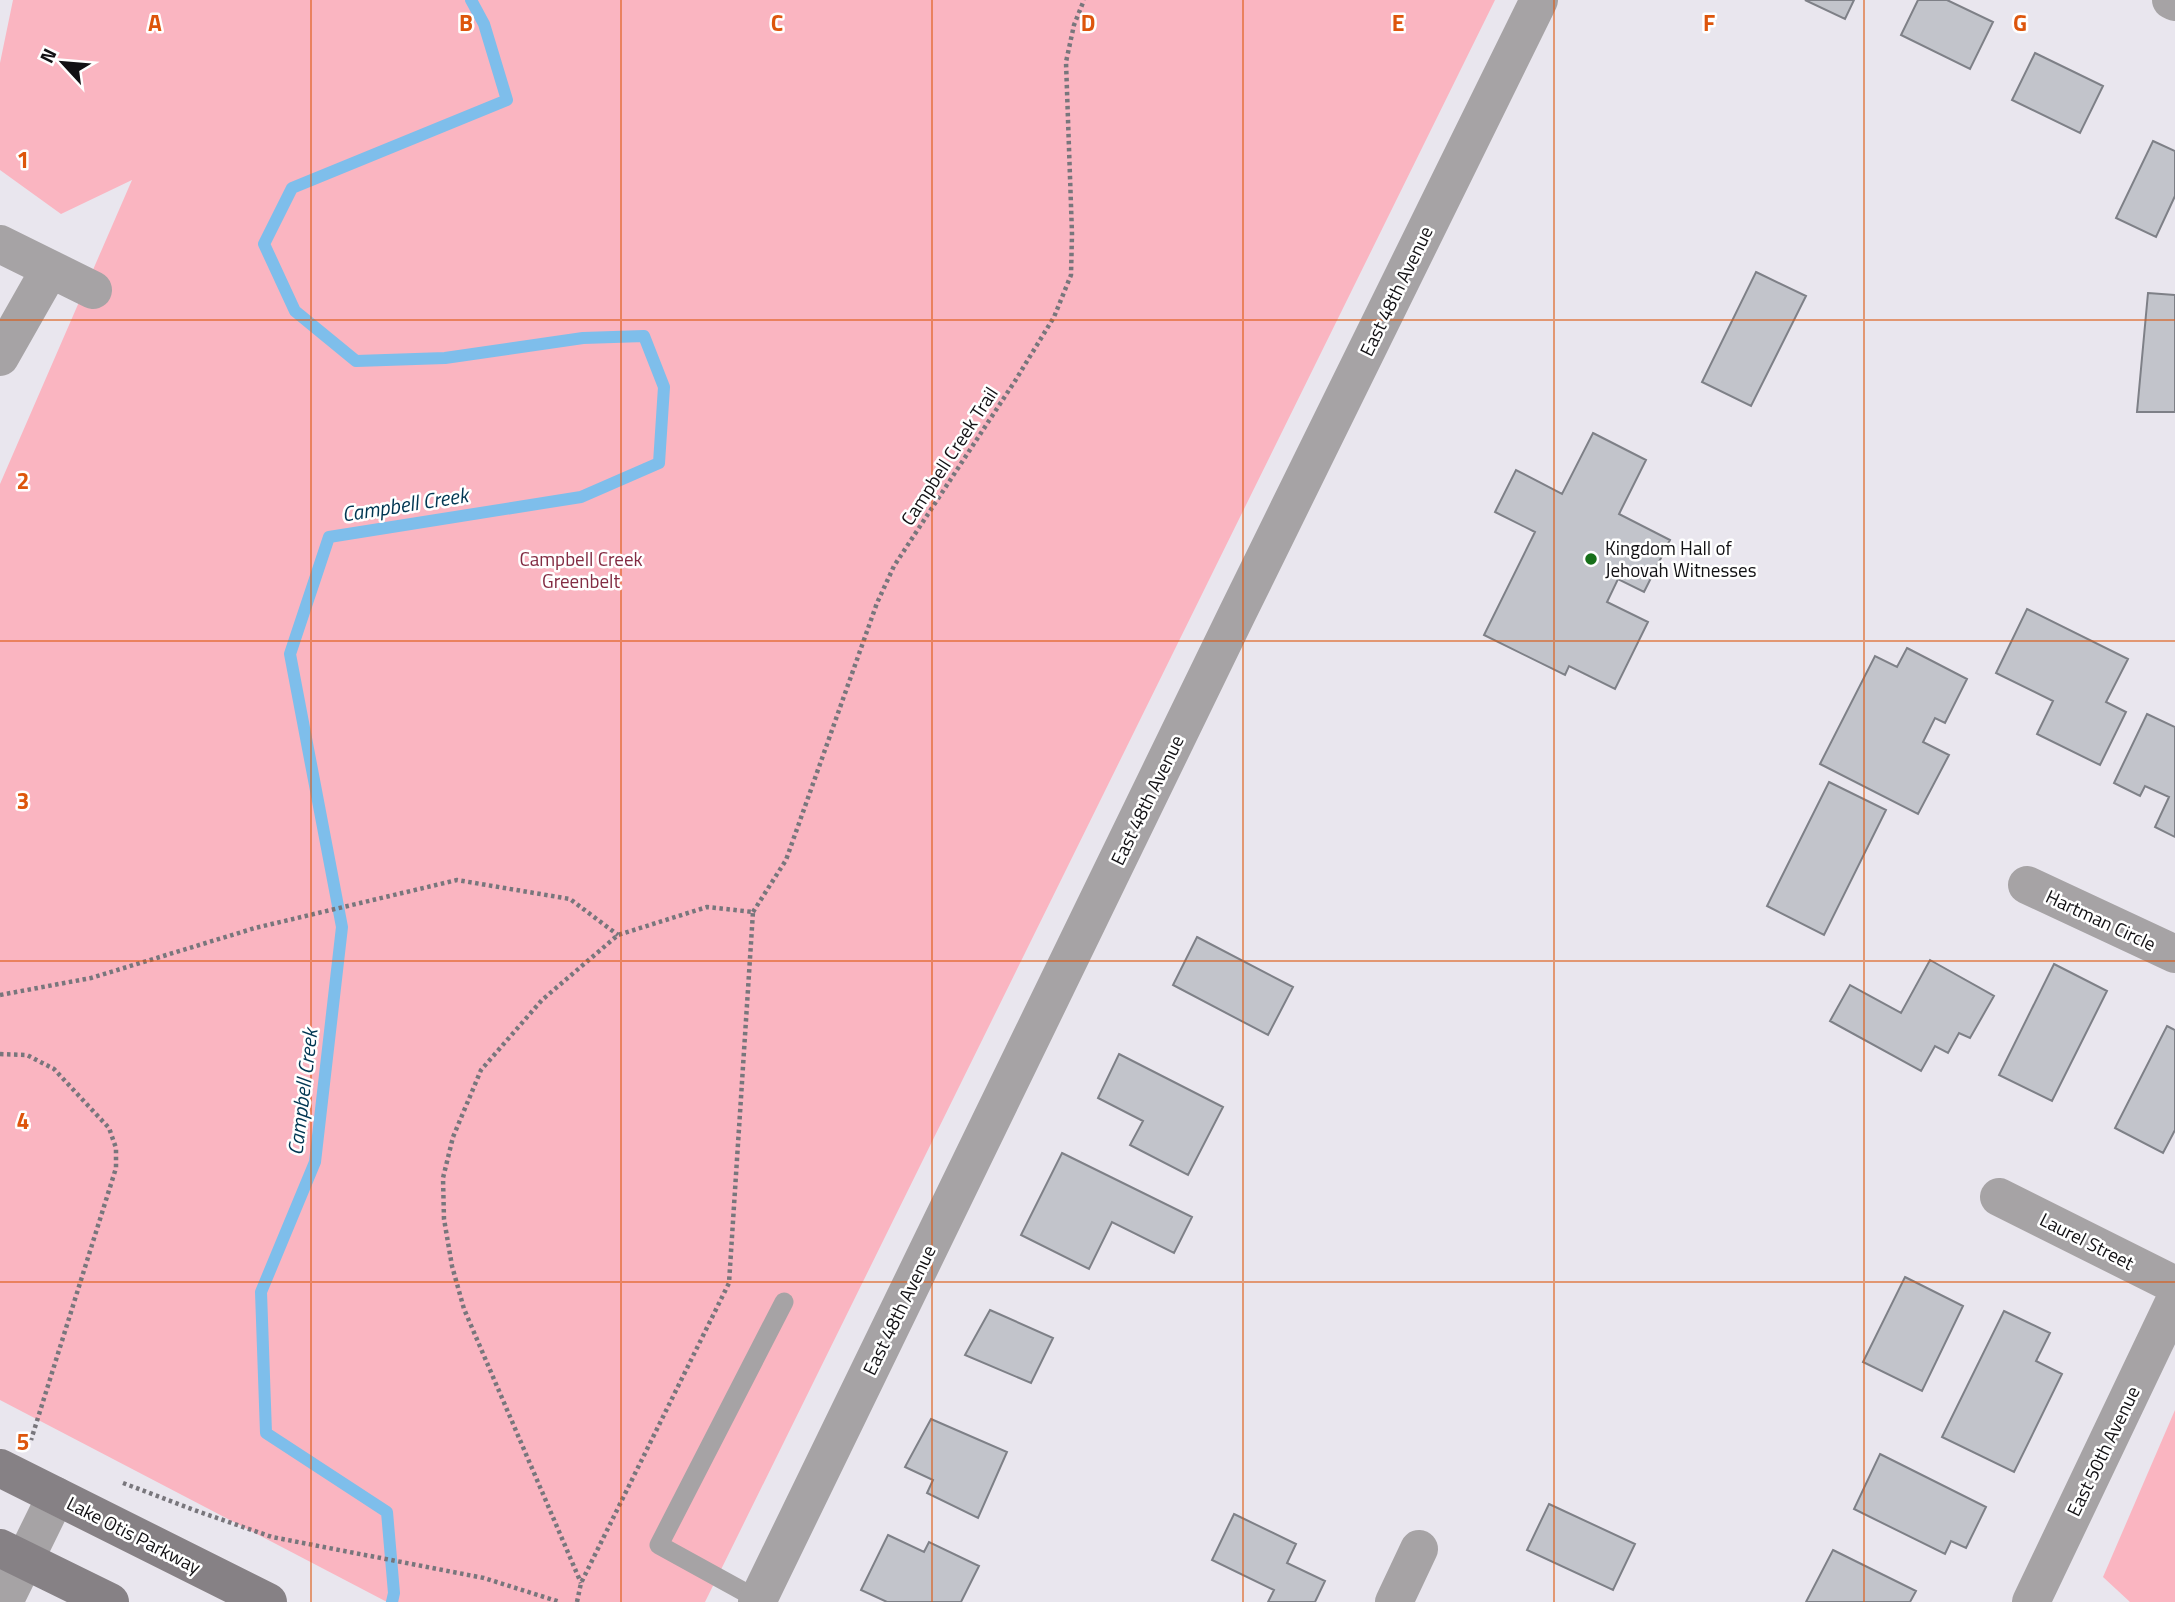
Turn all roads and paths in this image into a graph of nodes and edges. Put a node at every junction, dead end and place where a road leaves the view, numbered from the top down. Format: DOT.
graph roads {
  1 [pos="1084,0"];
  2 [pos="1539,0"];
  3 [pos="0,244"];
  4 [pos="51,269"];
  5 [pos="93,290"];
  6 [pos="0,357"];
  7 [pos="2027,885"];
  8 [pos="753,912"];
  9 [pos="618,935"];
  10 [pos="2175,954"];
  11 [pos="0,995"];
  12 [pos="0,1054"];
  13 [pos="1999,1197"];
  14 [pos="2175,1285"];
  15 [pos="2175,1300"];
  16 [pos="784,1302"];
  17 [pos="10,1454"];
  18 [pos="121,1482"];
  19 [pos="56,1496"];
  20 [pos="1419,1549"];
  21 [pos="12,1554"];
  22 [pos="581,1583"];
  23 [pos="758,1601"];
  24 [pos="4,1602"];
  25 [pos="110,1602"];
  26 [pos="268,1602"];
  27 [pos="559,1602"];
  28 [pos="577,1602"];
  29 [pos="1394,1602"];
  30 [pos="2031,1602"];
  1 -- 8 [label="path, Campbell Creek Trail"];
  2 -- 23 [label="street, East 48th Avenue"];
  3 -- 4 [label="street"];
  4 -- 5 [label="street"];
  4 -- 6 [label="street"];
  7 -- 10 [label="street, Hartman Circle"];
  8 -- 9 [label="path"];
  8 -- 22 [label="path"];
  9 -- 11 [label="path"];
  9 -- 22 [label="path"];
  12 -- 17 [label="path"];
  13 -- 14 [label="street, Laurel Street"];
  15 -- 30 [label="street, East 50th Avenue"];
  16 -- 23 [label="lane"];
  17 -- 19 [label="main road, Lake Otis Parkway"];
  18 -- 27 [label="path"];
  19 -- 21 [label="street"];
  19 -- 26 [label="main road, Lake Otis Parkway"];
  20 -- 29 [label="street"];
  21 -- 24 [label="street"];
  21 -- 25 [label="main road"];
  22 -- 28 [label="path"];
}
